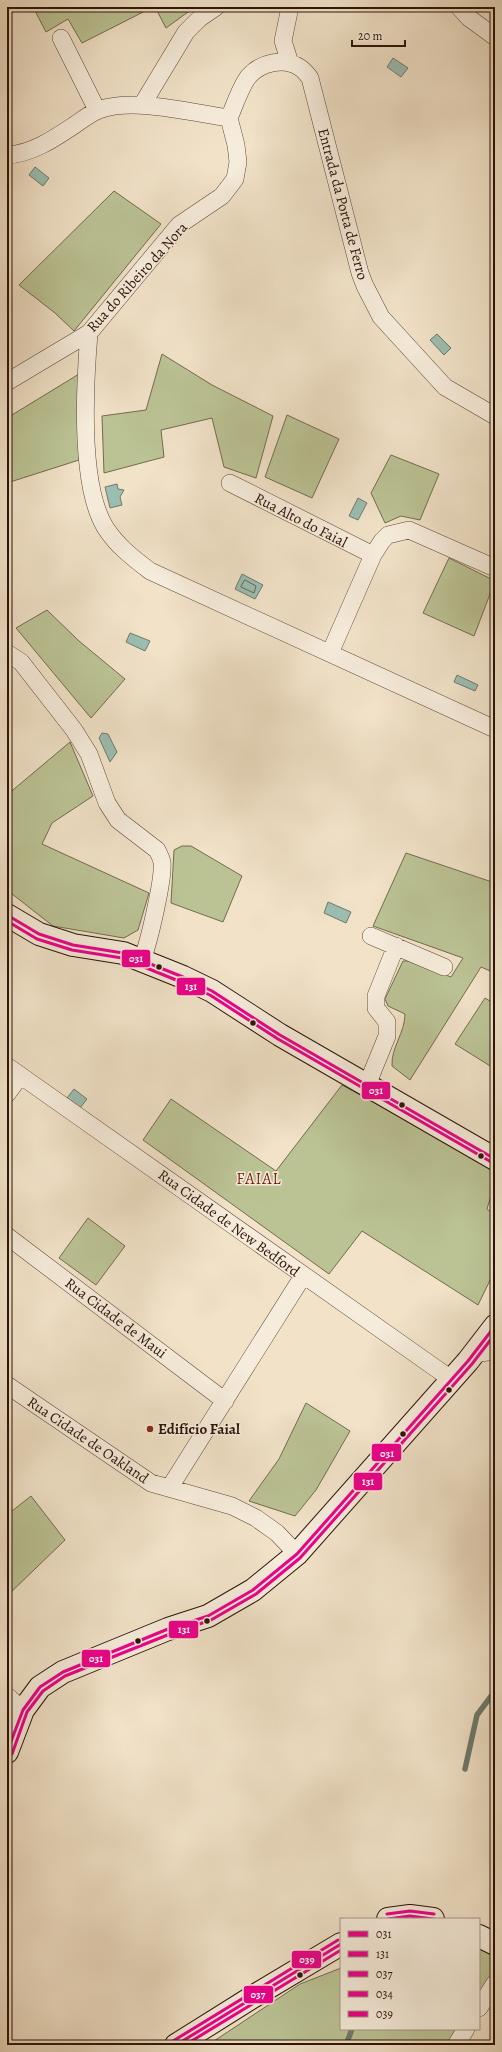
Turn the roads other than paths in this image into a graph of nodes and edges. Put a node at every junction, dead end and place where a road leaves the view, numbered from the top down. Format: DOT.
graph roads {
  1 [pos="216,7"];
  2 [pos="290,7"];
  3 [pos="459,7"];
  4 [pos="495,36"];
  5 [pos="61,38"];
  6 [pos="290,63"];
  7 [pos="142,105"];
  8 [pos="97,110"];
  9 [pos="229,118"];
  10 [pos="7,155"];
  11 [pos="89,332"];
  12 [pos="7,382"];
  13 [pos="495,416"];
  14 [pos="230,483"];
  15 [pos="373,556"];
  16 [pos="495,568"];
  17 [pos="7,653"];
  18 [pos="330,653"];
  19 [pos="495,729"];
  20 [pos="7,915"];
  21 [pos="371,936"];
  22 [pos="396,946"];
  23 [pos="142,960"];
  24 [pos="444,967"];
  25 [pos="7,1066"];
  26 [pos="20,1076"];
  27 [pos="367,1085"];
  28 [pos="7,1094"];
  29 [pos="495,1159"];
  30 [pos="7,1236"];
  31 [pos="303,1276"];
  32 [pos="495,1326"];
  33 [pos="495,1351"];
  34 [pos="473,1354"];
  35 [pos="451,1379"];
  36 [pos="7,1385"];
  37 [pos="225,1401"];
  38 [pos="170,1488"];
  39 [pos="297,1554"];
  40 [pos="7,1696"];
  41 [pos="23,1710"];
  42 [pos="7,1752"];
  43 [pos="395,1918"];
  44 [pos="425,1918"];
  45 [pos="480,1936"];
  46 [pos="495,1944"];
  47 [pos="340,1945"];
  48 [pos="495,1983"];
  49 [pos="480,2006"];
  50 [pos="465,2030"];
  51 [pos="176,2045"];
  52 [pos="456,2045"];
  1 -- 7 [label="street"];
  2 -- 6 [label="street"];
  3 -- 4 [label="street"];
  5 -- 8 [label="street"];
  6 -- 9 [label="street"];
  6 -- 13 [label="street, Entrada da Porta de Ferro"];
  7 -- 8 [label="street"];
  7 -- 9 [label="street"];
  8 -- 10 [label="street"];
  9 -- 11 [label="street, Rua do Ribeiro da Nora"];
  11 -- 12 [label="street, Rua do Ribeiro da Nora"];
  11 -- 18 [label="street"];
  14 -- 15 [label="street, Rua Alto do Faial"];
  15 -- 16 [label="street"];
  15 -- 18 [label="street"];
  17 -- 23 [label="street"];
  18 -- 19 [label="street"];
  20 -- 23 [label="street"];
  21 -- 22 [label="street"];
  22 -- 24 [label="street"];
  22 -- 27 [label="street"];
  23 -- 27 [label="street"];
  25 -- 26 [label="street, Rua Cidade de New Bedford"];
  26 -- 28 [label="street"];
  26 -- 31 [label="street, Rua Cidade de New Bedford"];
  27 -- 29 [label="street"];
  30 -- 37 [label="street, Rua Cidade de Maui"];
  31 -- 35 [label="street, Rua Cidade de New Bedford"];
  31 -- 37 [label="street"];
  32 -- 34 [label="street"];
  33 -- 34 [label="street"];
  34 -- 35 [label="street"];
  35 -- 39 [label="street"];
  36 -- 38 [label="street, Rua Cidade de Oakland"];
  37 -- 38 [label="street"];
  38 -- 39 [label="street, Rua Cidade de Oakland"];
  39 -- 41 [label="street"];
  40 -- 41 [label="street"];
  41 -- 42 [label="street"];
  43 -- 44 [label="street"];
  45 -- 46 [label="street"];
  47 -- 51 [label="street"];
  48 -- 49 [label="street"];
  50 -- 52 [label="street"];
}
